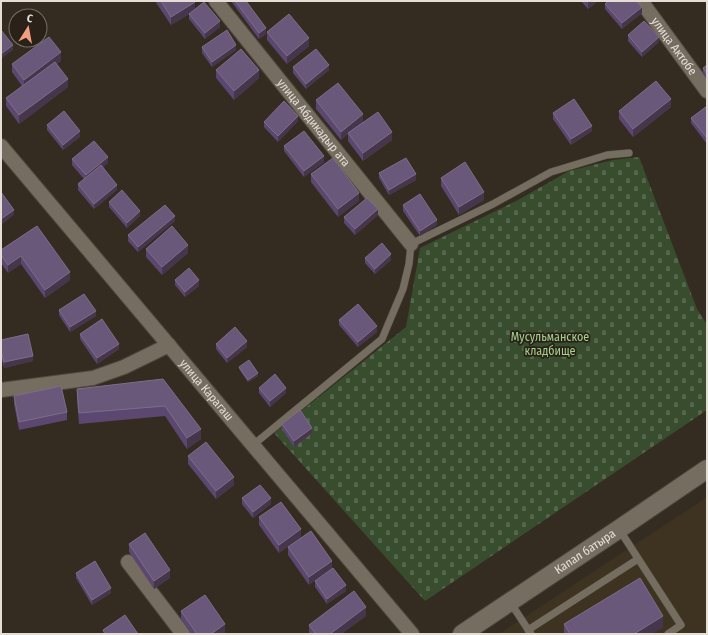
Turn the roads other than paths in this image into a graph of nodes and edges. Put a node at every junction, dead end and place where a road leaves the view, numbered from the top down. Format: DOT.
graph roads {
  1 [pos="216,1"];
  2 [pos="641,1"];
  3 [pos="707,91"];
  4 [pos="1,146"];
  5 [pos="629,153"];
  6 [pos="411,244"];
  7 [pos="169,345"];
  8 [pos="1,390"];
  9 [pos="253,445"];
  10 [pos="707,469"];
  11 [pos="619,530"];
  12 [pos="638,559"];
  13 [pos="128,562"];
  14 [pos="510,602"];
  15 [pos="529,632"];
  16 [pos="183,634"];
  17 [pos="412,634"];
  18 [pos="462,634"];
  19 [pos="668,634"];
  1 -- 6 [label="street, улица Абдикадыр ата"];
  2 -- 3 [label="street, улица Актобе"];
  4 -- 7 [label="street, улица Карагаш"];
  5 -- 6 [label="lane"];
  6 -- 9 [label="lane"];
  7 -- 8 [label="street"];
  7 -- 9 [label="street, улица Карагаш"];
  9 -- 17 [label="street, улица Карагаш"];
  10 -- 11 [label="street, Капал батыра"];
  11 -- 12 [label="lane"];
  11 -- 14 [label="street, Капал батыра"];
  12 -- 15 [label="lane"];
  12 -- 19 [label="lane"];
  13 -- 16 [label="street"];
  14 -- 15 [label="lane"];
  14 -- 18 [label="street, Капал батыра"];
}
